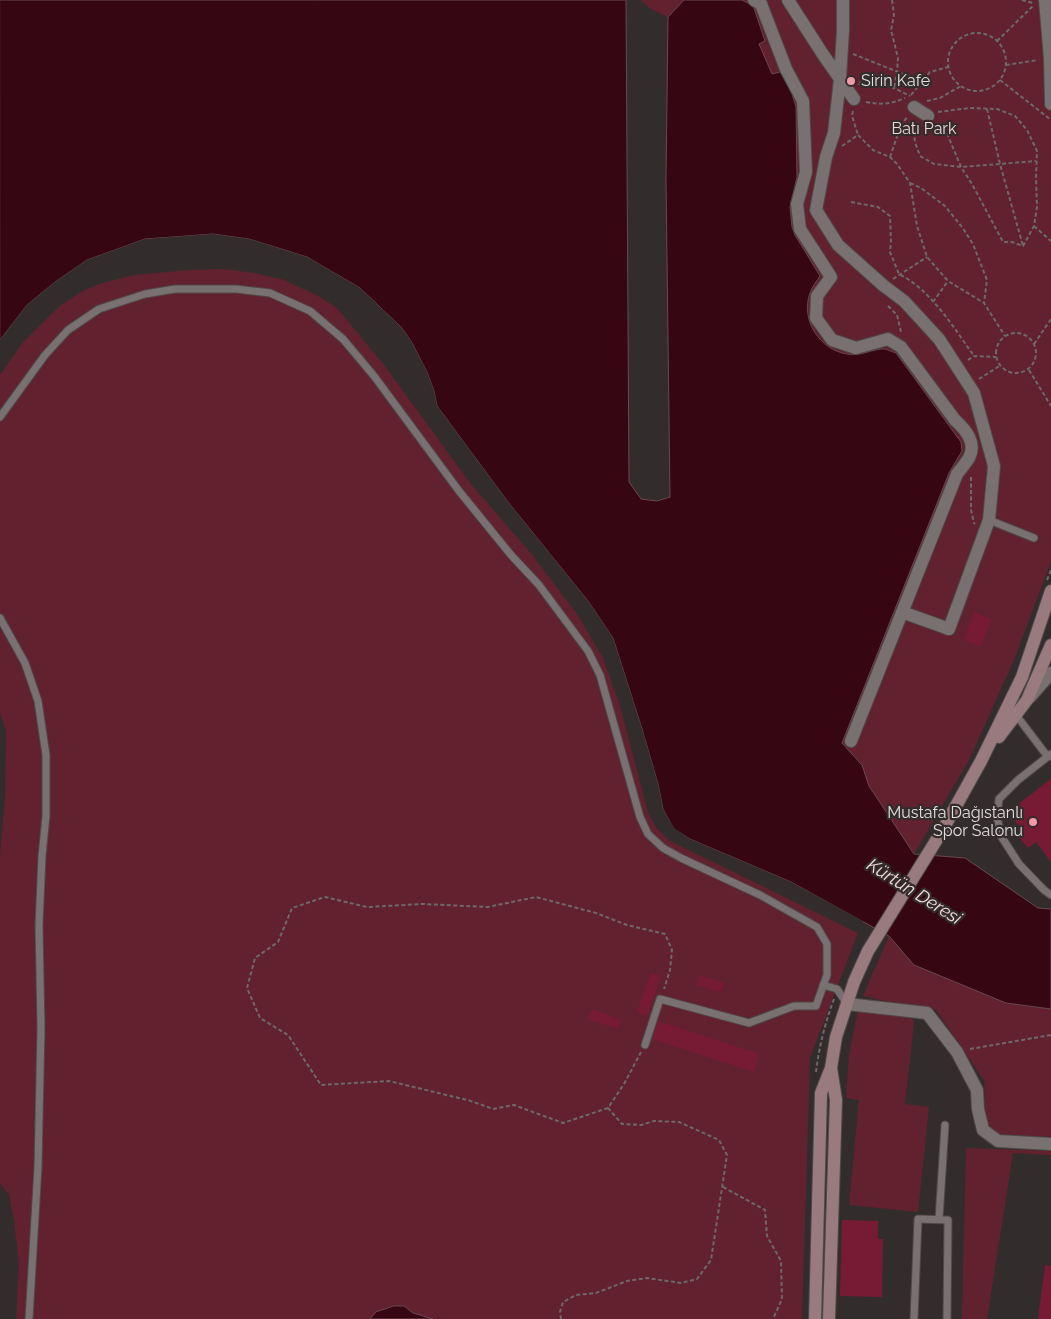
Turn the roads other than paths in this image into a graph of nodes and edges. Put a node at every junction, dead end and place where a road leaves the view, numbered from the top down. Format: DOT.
graph roads {
  1 [pos="754,0"];
  2 [pos="788,0"];
  3 [pos="842,0"];
  4 [pos="1040,2"];
  5 [pos="840,79"];
  6 [pos="854,99"];
  7 [pos="914,101"];
  8 [pos="1051,104"];
  9 [pos="928,116"];
  10 [pos="0,417"];
  11 [pos="987,526"];
  12 [pos="1034,538"];
  13 [pos="1051,591"];
  14 [pos="902,612"];
  15 [pos="0,618"];
  16 [pos="1051,645"];
  17 [pos="1051,673"];
  18 [pos="1027,700"];
  19 [pos="1016,715"];
  20 [pos="851,741"];
  21 [pos="1049,755"];
  22 [pos="981,761"];
  23 [pos="1051,895"];
  24 [pos="824,985"];
  25 [pos="847,1004"];
  26 [pos="645,1045"];
  27 [pos="831,1068"];
  28 [pos="945,1125"];
  29 [pos="1051,1144"];
  30 [pos="939,1219"];
  31 [pos="29,1319"];
  32 [pos="815,1319"];
  33 [pos="829,1319"];
  34 [pos="914,1319"];
  35 [pos="947,1319"];
  1 -- 14 [label="street"];
  2 -- 5 [label="street"];
  3 -- 5 [label="street"];
  4 -- 8 [label="street"];
  5 -- 6 [label="street"];
  5 -- 11 [label="street"];
  7 -- 9 [label="street"];
  10 -- 24 [label="lane"];
  11 -- 12 [label="lane"];
  11 -- 14 [label="street"];
  13 -- 22 [label="main road"];
  14 -- 20 [label="street"];
  15 -- 31 [label="lane"];
  16 -- 18 [label="main road"];
  17 -- 18 [label="street"];
  18 -- 19 [label="main road"];
  19 -- 21 [label="lane"];
  19 -- 22 [label="main road"];
  21 -- 23 [label="lane"];
  22 -- 25 [label="main road"];
  24 -- 25 [label="lane"];
  24 -- 26 [label="lane"];
  25 -- 27 [label="main road"];
  25 -- 29 [label="street"];
  27 -- 32 [label="main road"];
  27 -- 33 [label="main road"];
  28 -- 30 [label="lane"];
  30 -- 34 [label="lane"];
  30 -- 35 [label="lane"];
}
